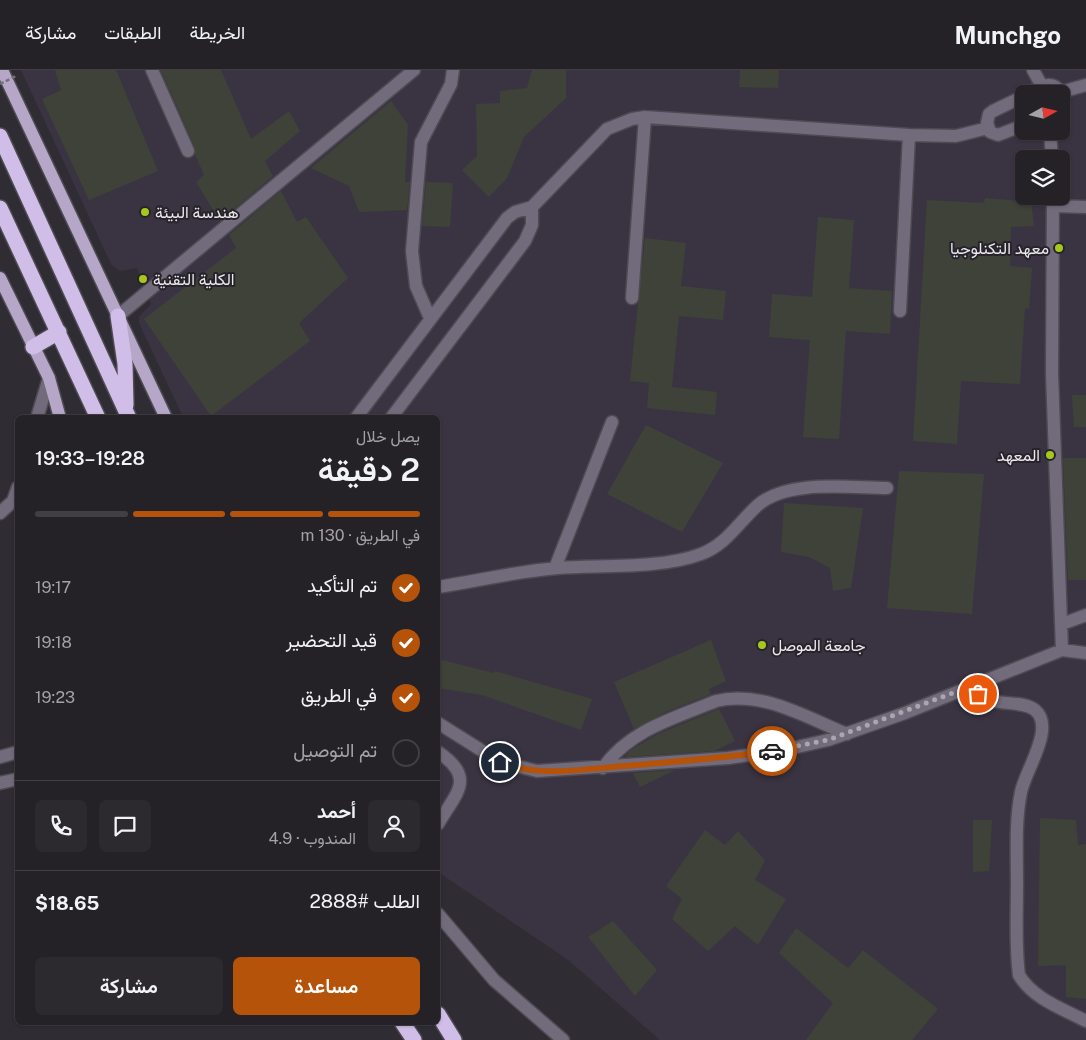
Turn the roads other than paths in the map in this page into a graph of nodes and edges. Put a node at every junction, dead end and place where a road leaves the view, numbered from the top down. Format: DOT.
graph roads {
  1 [pos="2,70"];
  2 [pos="152,70"];
  3 [pos="414,70"];
  4 [pos="453,70"];
  5 [pos="1033,70"];
  6 [pos="1041,85"];
  7 [pos="1086,85"];
  8 [pos="1070,93"];
  9 [pos="1015,101"];
  10 [pos="645,118"];
  11 [pos="988,128"];
  12 [pos="1015,128"];
  13 [pos="909,135"];
  14 [pos="0,136"];
  15 [pos="188,152"];
  16 [pos="1070,204"];
  17 [pos="1053,205"];
  18 [pos="532,207"];
  19 [pos="1086,207"];
  20 [pos="0,208"];
  21 [pos="0,278"];
  22 [pos="632,298"];
  23 [pos="900,311"];
  24 [pos="118,316"];
  25 [pos="430,318"];
  26 [pos="59,332"];
  27 [pos="34,347"];
  28 [pos="48,378"];
  29 [pos="128,414"];
  30 [pos="38,415"];
  31 [pos="59,415"];
  32 [pos="97,415"];
  33 [pos="165,415"];
  34 [pos="358,415"];
  35 [pos="392,415"];
  36 [pos="612,422"];
  37 [pos="887,488"];
  38 [pos="15,495"];
  39 [pos="0,513"];
  40 [pos="555,568"];
  41 [pos="440,587"];
  42 [pos="1086,615"];
  43 [pos="1062,624"];
  44 [pos="1062,650"];
  45 [pos="1086,653"];
  46 [pos="966,688"];
  47 [pos="440,724"];
  48 [pos="847,734"];
  49 [pos="15,753"];
  50 [pos="440,754"];
  51 [pos="0,756"];
  52 [pos="603,768"];
  53 [pos="15,780"];
  54 [pos="0,783"];
  55 [pos="440,821"];
  56 [pos="440,916"];
  57 [pos="440,1017"];
  58 [pos="1086,1021"];
  59 [pos="404,1025"];
  60 [pos="414,1040"];
  61 [pos="454,1040"];
  62 [pos="563,1040"];
  1 -- 24 [label="main road"];
  2 -- 15 [label="street"];
  3 -- 24 [label="street"];
  4 -- 25 [label="street"];
  5 -- 6 [label="street"];
  7 -- 8 [label="street"];
  9 -- 11 [label="street"];
  10 -- 13 [label="street"];
  10 -- 18 [label="street"];
  10 -- 22 [label="street"];
  11 -- 12 [label="street"];
  11 -- 13 [label="street"];
  13 -- 23 [label="street"];
  14 -- 29 [label="highway"];
  16 -- 19 [label="street"];
  17 -- 43 [label="street"];
  18 -- 25 [label="street"];
  18 -- 35 [label="street"];
  20 -- 26 [label="highway"];
  21 -- 27 [label="main road"];
  24 -- 29 [label="highway"];
  24 -- 33 [label="main road"];
  25 -- 34 [label="street"];
  26 -- 27 [label="highway"];
  26 -- 32 [label="highway"];
  27 -- 28 [label="main road"];
  28 -- 30 [label="street"];
  28 -- 31 [label="main road"];
  36 -- 40 [label="street"];
  37 -- 40 [label="street"];
  38 -- 39 [label="street"];
  40 -- 41 [label="street"];
  42 -- 43 [label="street"];
  43 -- 44 [label="street"];
  44 -- 45 [label="street"];
  44 -- 46 [label="street"];
  46 -- 48 [label="street"];
  46 -- 58 [label="street"];
  47 -- 52 [label="street"];
  48 -- 52 [label="street"];
  48 -- 52 [label="street"];
  49 -- 51 [label="street"];
  50 -- 55 [label="street"];
  53 -- 54 [label="street"];
  56 -- 62 [label="street"];
  57 -- 61 [label="highway"];
  59 -- 60 [label="highway"];
}
